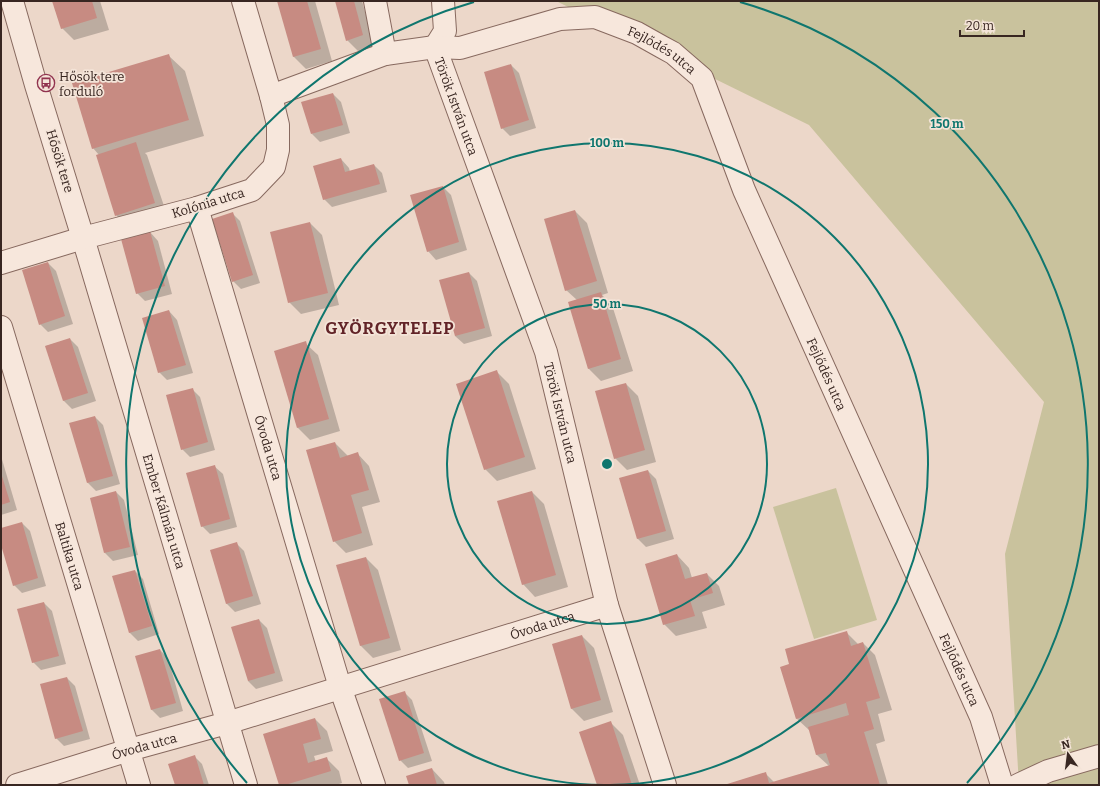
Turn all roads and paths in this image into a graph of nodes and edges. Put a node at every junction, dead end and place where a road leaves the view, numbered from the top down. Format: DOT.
graph roads {
  1 [pos="12,1"];
  2 [pos="243,1"];
  3 [pos="375,1"];
  4 [pos="443,1"];
  5 [pos="435,47"];
  6 [pos="385,54"];
  7 [pos="271,96"];
  8 [pos="197,208"];
  9 [pos="84,238"];
  10 [pos="1,263"];
  11 [pos="1,327"];
  12 [pos="607,605"];
  13 [pos="340,687"];
  14 [pos="227,723"];
  15 [pos="128,750"];
  16 [pos="1099,756"];
  17 [pos="18,785"];
  18 [pos="139,785"];
  19 [pos="246,785"];
  20 [pos="374,785"];
  21 [pos="665,785"];
  22 [pos="1002,785"];
  23 [pos="1018,785"];
  1 -- 9 [label="street, Hősök tere"];
  2 -- 7 [label="street, Kolónia utca"];
  3 -- 6 [label="street"];
  4 -- 5 [label="street"];
  5 -- 6 [label="street"];
  5 -- 12 [label="street, Török István utca"];
  5 -- 22 [label="street, Fejlődés utca"];
  6 -- 7 [label="street"];
  7 -- 8 [label="street, Kolónia utca"];
  8 -- 9 [label="street, Kolónia utca"];
  8 -- 13 [label="street, Óvoda utca"];
  9 -- 10 [label="street"];
  9 -- 14 [label="street, Ember Kálmán utca"];
  11 -- 15 [label="street, Baltika utca"];
  12 -- 13 [label="street, Óvoda utca"];
  12 -- 21 [label="street, Török István utca"];
  13 -- 14 [label="street, Óvoda utca"];
  13 -- 20 [label="street, Óvoda utca"];
  14 -- 15 [label="street, Óvoda utca"];
  14 -- 19 [label="street, Ember Kálmán utca"];
  15 -- 17 [label="street, Óvoda utca"];
  15 -- 18 [label="street, Baltika utca"];
  16 -- 23 [label="street"];
}
